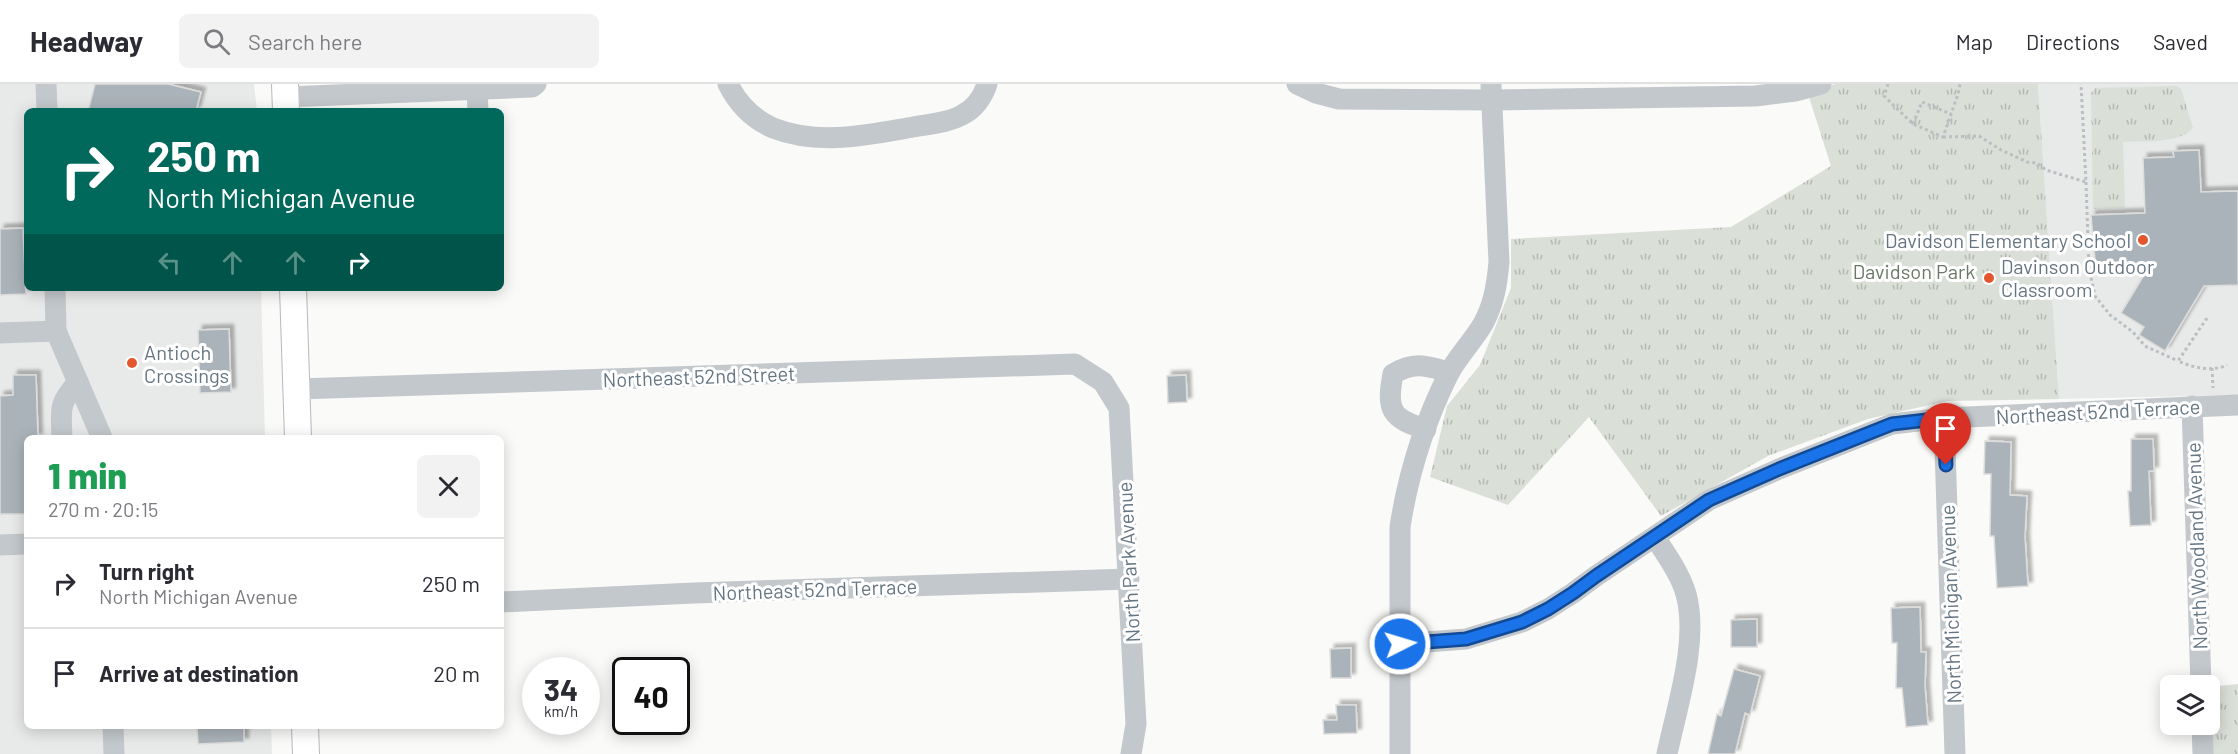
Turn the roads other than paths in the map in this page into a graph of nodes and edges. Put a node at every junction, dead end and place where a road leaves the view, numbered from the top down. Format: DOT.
graph roads {
  1 [pos="46,84"];
  2 [pos="729,84"];
  3 [pos="1298,84"];
  4 [pos="1821,84"];
  5 [pos="503,86"];
  6 [pos="534,86"];
  7 [pos="986,87"];
  8 [pos="477,89"];
  9 [pos="1714,90"];
  10 [pos="1492,92"];
  11 [pos="286,97"];
  12 [pos="332,103"];
  13 [pos="47,108"];
  14 [pos="478,108"];
  15 [pos="55,291"];
  16 [pos="293,291"];
  17 [pos="56,331"];
  18 [pos="0,333"];
  19 [pos="1449,372"];
  20 [pos="1097,377"];
  21 [pos="78,382"];
  22 [pos="297,389"];
  23 [pos="2238,405"];
  24 [pos="2192,406"];
  25 [pos="1944,418"];
  26 [pos="1426,429"];
  27 [pos="62,435"];
  28 [pos="101,435"];
  29 [pos="298,435"];
  30 [pos="1655,537"];
  31 [pos="24,544"];
  32 [pos="0,545"];
  33 [pos="1129,579"];
  34 [pos="504,602"];
  35 [pos="1400,644"];
  36 [pos="2201,675"];
  37 [pos="113,729"];
  38 [pos="305,729"];
  39 [pos="2202,735"];
  40 [pos="114,754"];
  41 [pos="306,754"];
  42 [pos="1131,754"];
  43 [pos="1400,754"];
  44 [pos="1666,754"];
  45 [pos="1954,754"];
  46 [pos="2203,754"];
  1 -- 13 [label="street"];
  2 -- 7 [label="street"];
  3 -- 10 [label="street"];
  4 -- 9 [label="street"];
  5 -- 6 [label="street"];
  5 -- 8 [label="street"];
  8 -- 12 [label="street"];
  8 -- 14 [label="street"];
  9 -- 10 [label="street"];
  10 -- 19 [label="street"];
  11 -- 12 [label="street"];
  15 -- 17 [label="street"];
  16 -- 22 [label="main road"];
  17 -- 18 [label="street"];
  17 -- 21 [label="street"];
  19 -- 26 [label="street"];
  19 -- 26 [label="street"];
  20 -- 22 [label="street, Northeast 52nd Street"];
  20 -- 33 [label="street, North Park Avenue"];
  21 -- 27 [label="street"];
  21 -- 28 [label="street"];
  22 -- 29 [label="main road"];
  23 -- 24 [label="street, Northeast 52nd Terrace"];
  24 -- 25 [label="street, Northeast 52nd Terrace"];
  24 -- 36 [label="street, North Woodland Avenue"];
  25 -- 30 [label="street, Northeast 52nd Terrace"];
  25 -- 45 [label="street, North Michigan Avenue"];
  26 -- 35 [label="street"];
  30 -- 35 [label="street, Northeast 52nd Terrace"];
  30 -- 44 [label="street"];
  31 -- 32 [label="street"];
  33 -- 34 [label="street, Northeast 52nd Terrace"];
  33 -- 42 [label="street, North Park Avenue"];
  35 -- 43 [label="street"];
  37 -- 40 [label="street"];
  38 -- 41 [label="main road"];
  39 -- 46 [label="street"];
}
